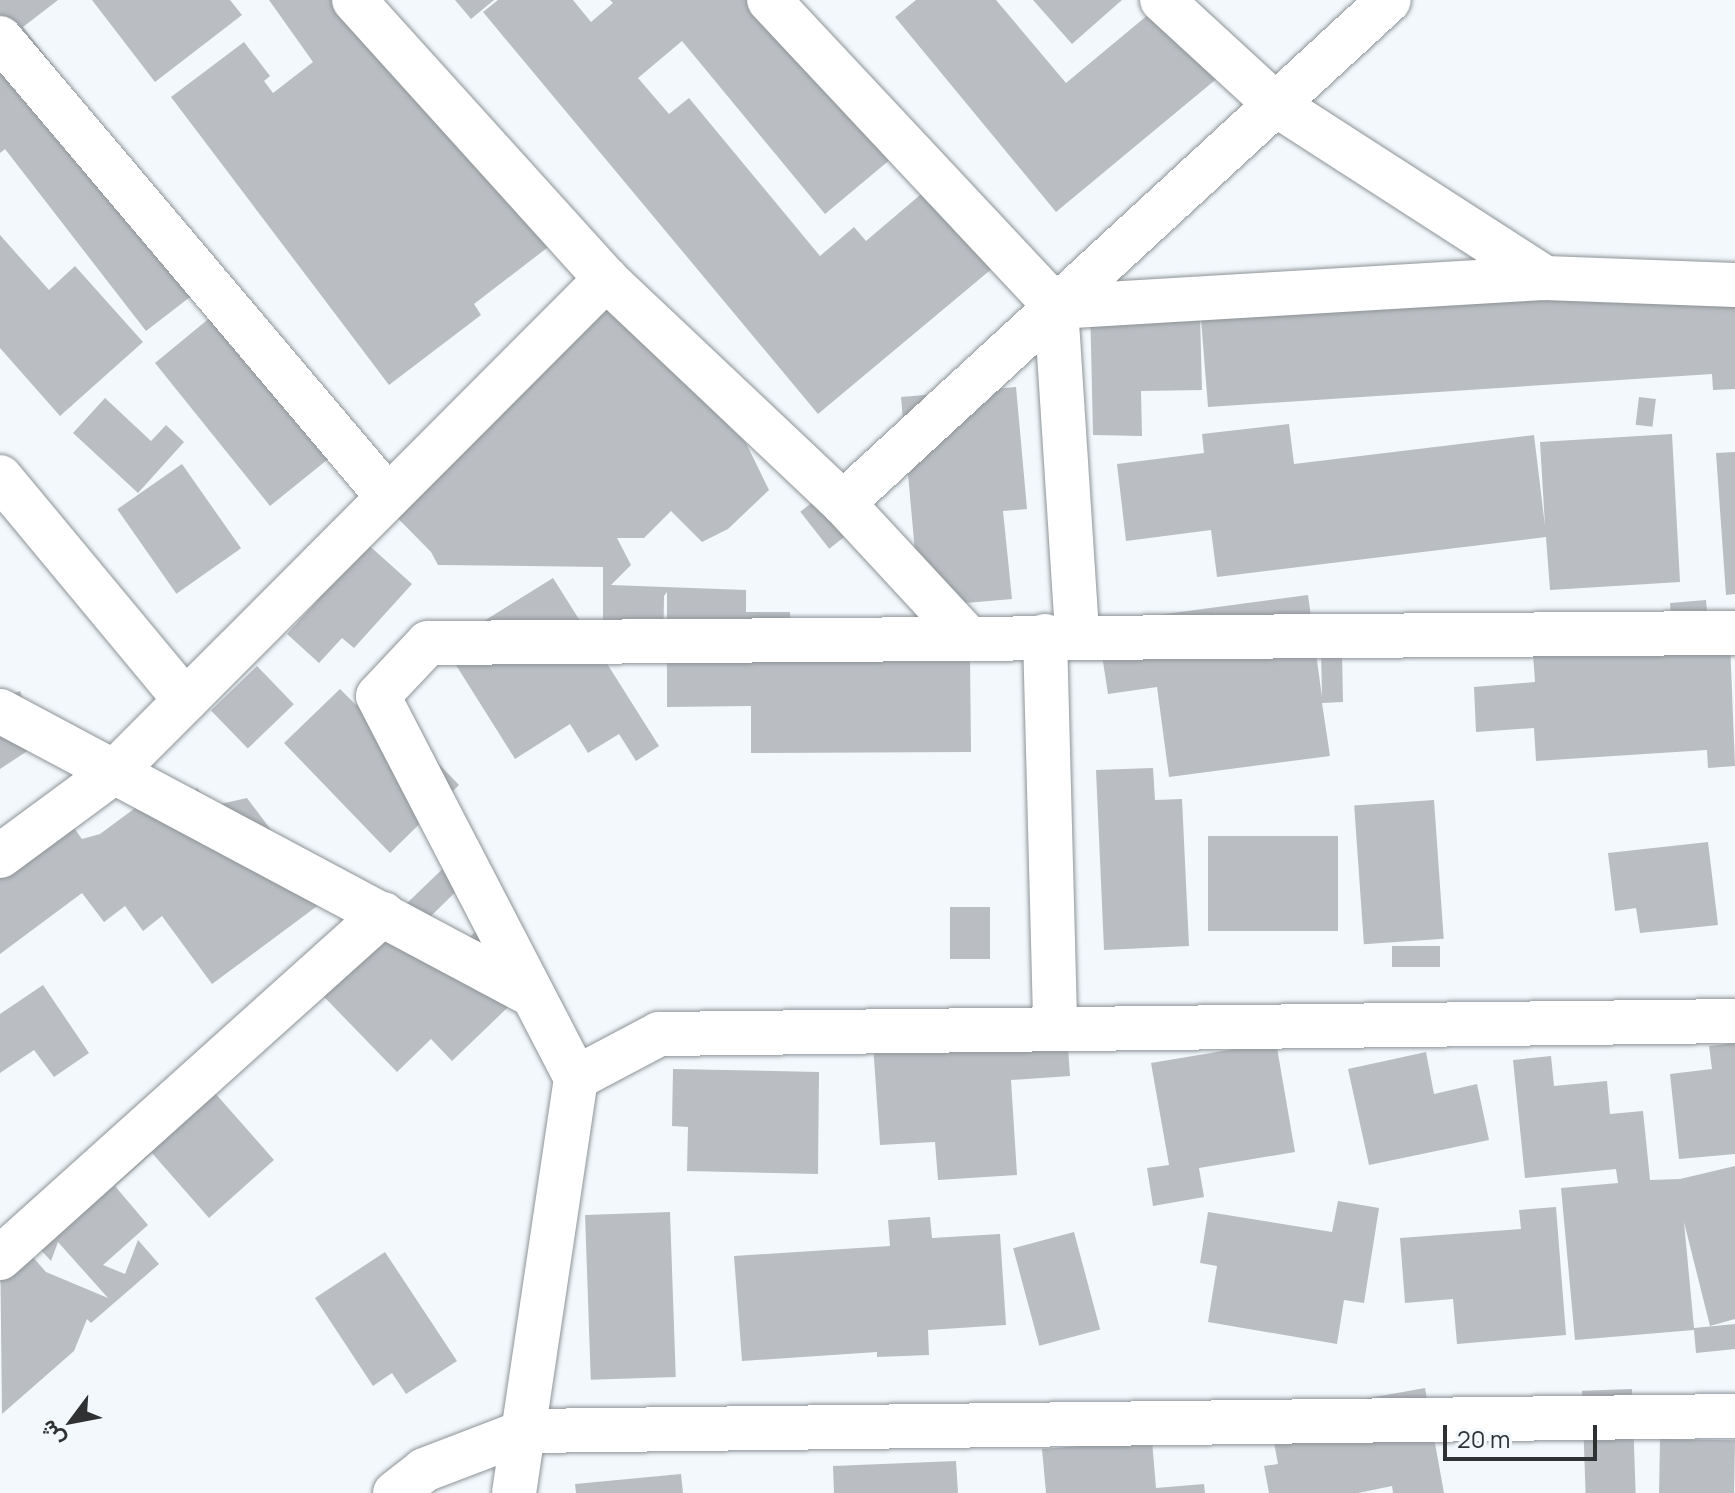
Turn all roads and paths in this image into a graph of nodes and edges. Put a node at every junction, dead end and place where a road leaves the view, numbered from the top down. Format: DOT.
graph roads {
  1 [pos="354,0"];
  2 [pos="769,0"];
  3 [pos="1162,0"];
  4 [pos="1389,0"];
  5 [pos="0,38"];
  6 [pos="1275,104"];
  7 [pos="1545,278"];
  8 [pos="606,279"];
  9 [pos="1735,285"];
  10 [pos="1056,307"];
  11 [pos="0,477"];
  12 [pos="388,497"];
  13 [pos="843,503"];
  14 [pos="1735,633"];
  15 [pos="1061,636"];
  16 [pos="967,637"];
  17 [pos="185,700"];
  18 [pos="0,711"];
  19 [pos="114,772"];
  20 [pos="0,856"];
  21 [pos="383,914"];
  22 [pos="532,995"];
  23 [pos="1735,1021"];
  24 [pos="1055,1029"];
  25 [pos="576,1078"];
  26 [pos="0,1258"];
  27 [pos="1735,1416"];
  28 [pos="526,1431"];
  29 [pos="395,1493"];
  30 [pos="514,1493"];
  1 -- 8 [label="street"];
  2 -- 10 [label="street"];
  3 -- 6 [label="street"];
  4 -- 6 [label="street"];
  5 -- 12 [label="street"];
  6 -- 7 [label="street"];
  6 -- 10 [label="street"];
  7 -- 9 [label="street"];
  7 -- 10 [label="street"];
  8 -- 12 [label="street"];
  8 -- 13 [label="street"];
  10 -- 13 [label="street"];
  10 -- 15 [label="street"];
  11 -- 17 [label="street"];
  12 -- 17 [label="street"];
  13 -- 16 [label="street"];
  14 -- 15 [label="street"];
  15 -- 16 [label="street"];
  15 -- 24 [label="street"];
  16 -- 22 [label="street"];
  17 -- 19 [label="street"];
  18 -- 19 [label="street"];
  19 -- 20 [label="street"];
  19 -- 21 [label="street"];
  21 -- 22 [label="street"];
  21 -- 26 [label="street"];
  22 -- 25 [label="street"];
  23 -- 24 [label="street"];
  24 -- 25 [label="street"];
  25 -- 28 [label="street"];
  27 -- 28 [label="street"];
  28 -- 29 [label="street"];
  28 -- 30 [label="street"];
}
